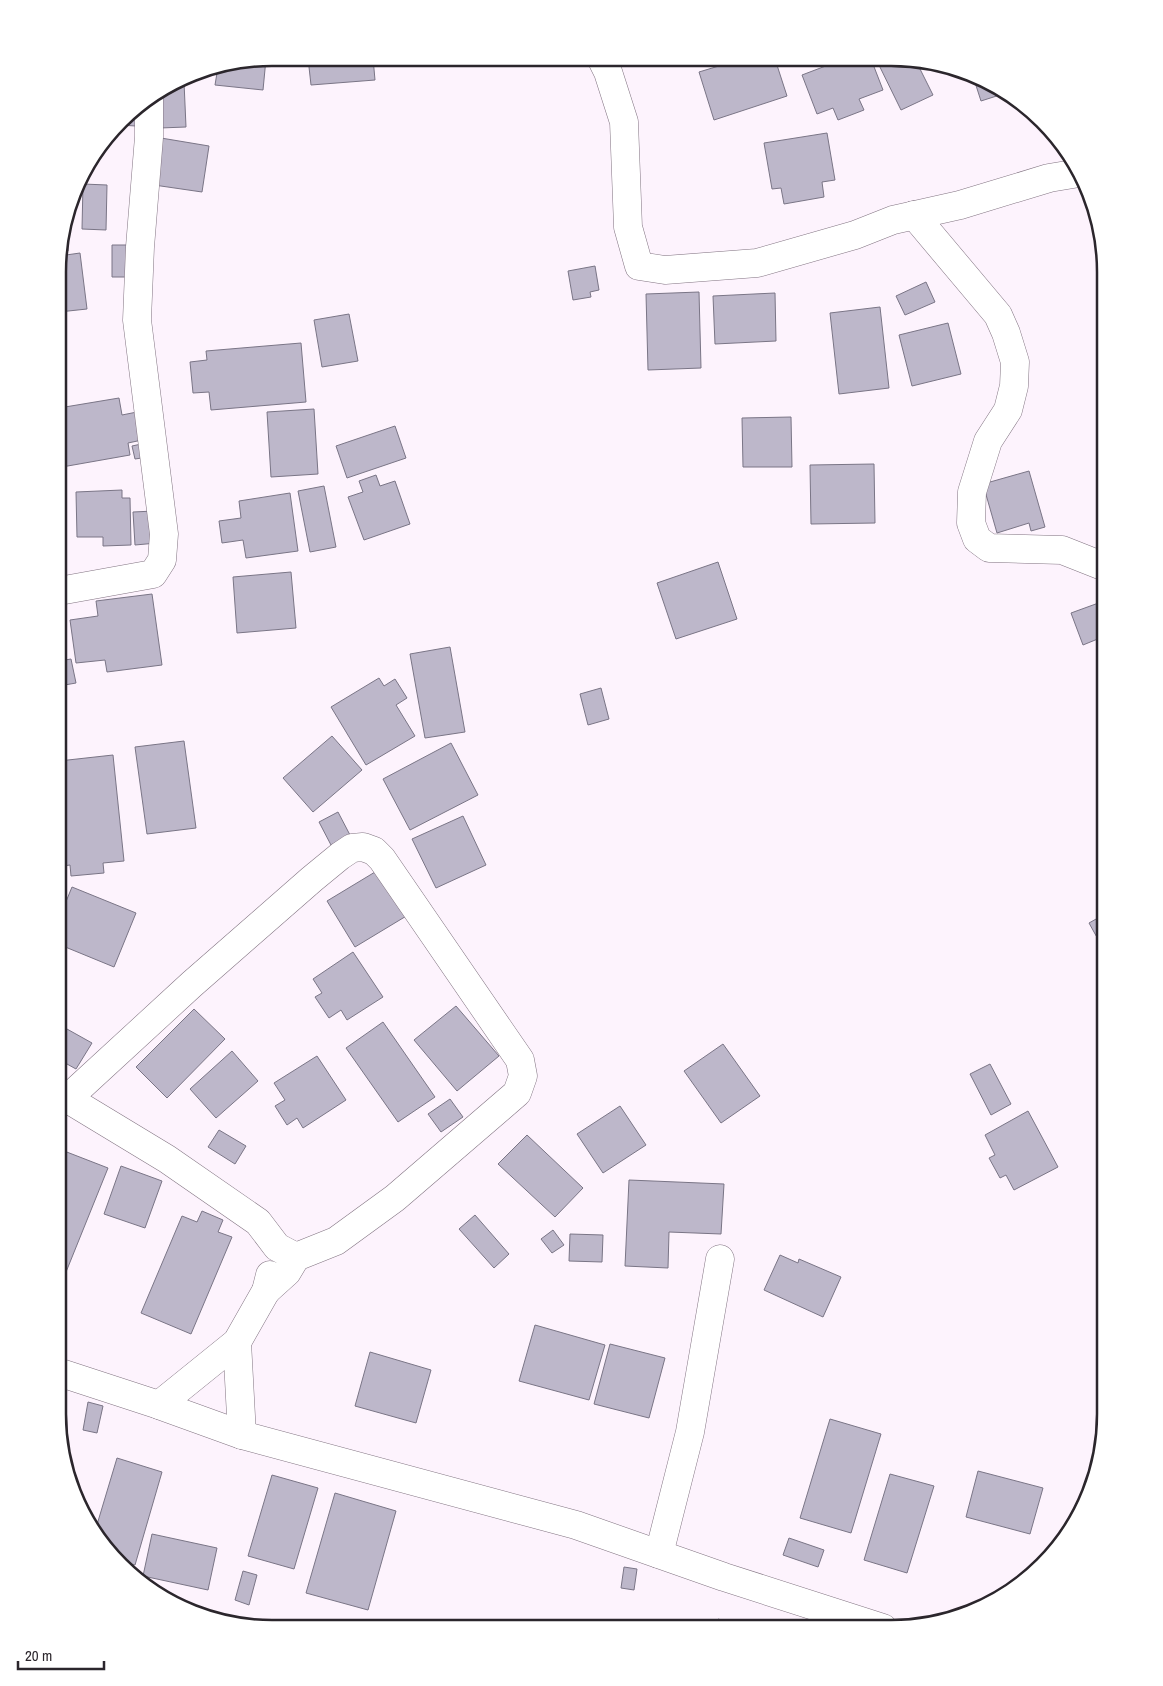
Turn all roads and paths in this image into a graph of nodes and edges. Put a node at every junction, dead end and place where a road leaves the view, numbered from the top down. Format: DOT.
graph roads {
  1 [pos="605,66"];
  2 [pos="149,108"];
  3 [pos="1072,174"];
  4 [pos="914,215"];
  5 [pos="1097,563"];
  6 [pos="66,590"];
  7 [pos="66,1093"];
  8 [pos="66,1098"];
  9 [pos="286,1252"];
  10 [pos="720,1259"];
  11 [pos="236,1342"];
  12 [pos="66,1375"];
  13 [pos="159,1406"];
  14 [pos="242,1435"];
  15 [pos="660,1554"];
  16 [pos="858,1620"];
  1 -- 4 [label="street"];
  2 -- 6 [label="street"];
  3 -- 4 [label="street"];
  4 -- 5 [label="street"];
  7 -- 9 [label="street"];
  8 -- 9 [label="street"];
  9 -- 11 [label="street"];
  10 -- 15 [label="street"];
  11 -- 13 [label="street"];
  11 -- 14 [label="street"];
  12 -- 13 [label="street"];
  13 -- 14 [label="street"];
  14 -- 15 [label="street"];
  15 -- 16 [label="street"];
}
